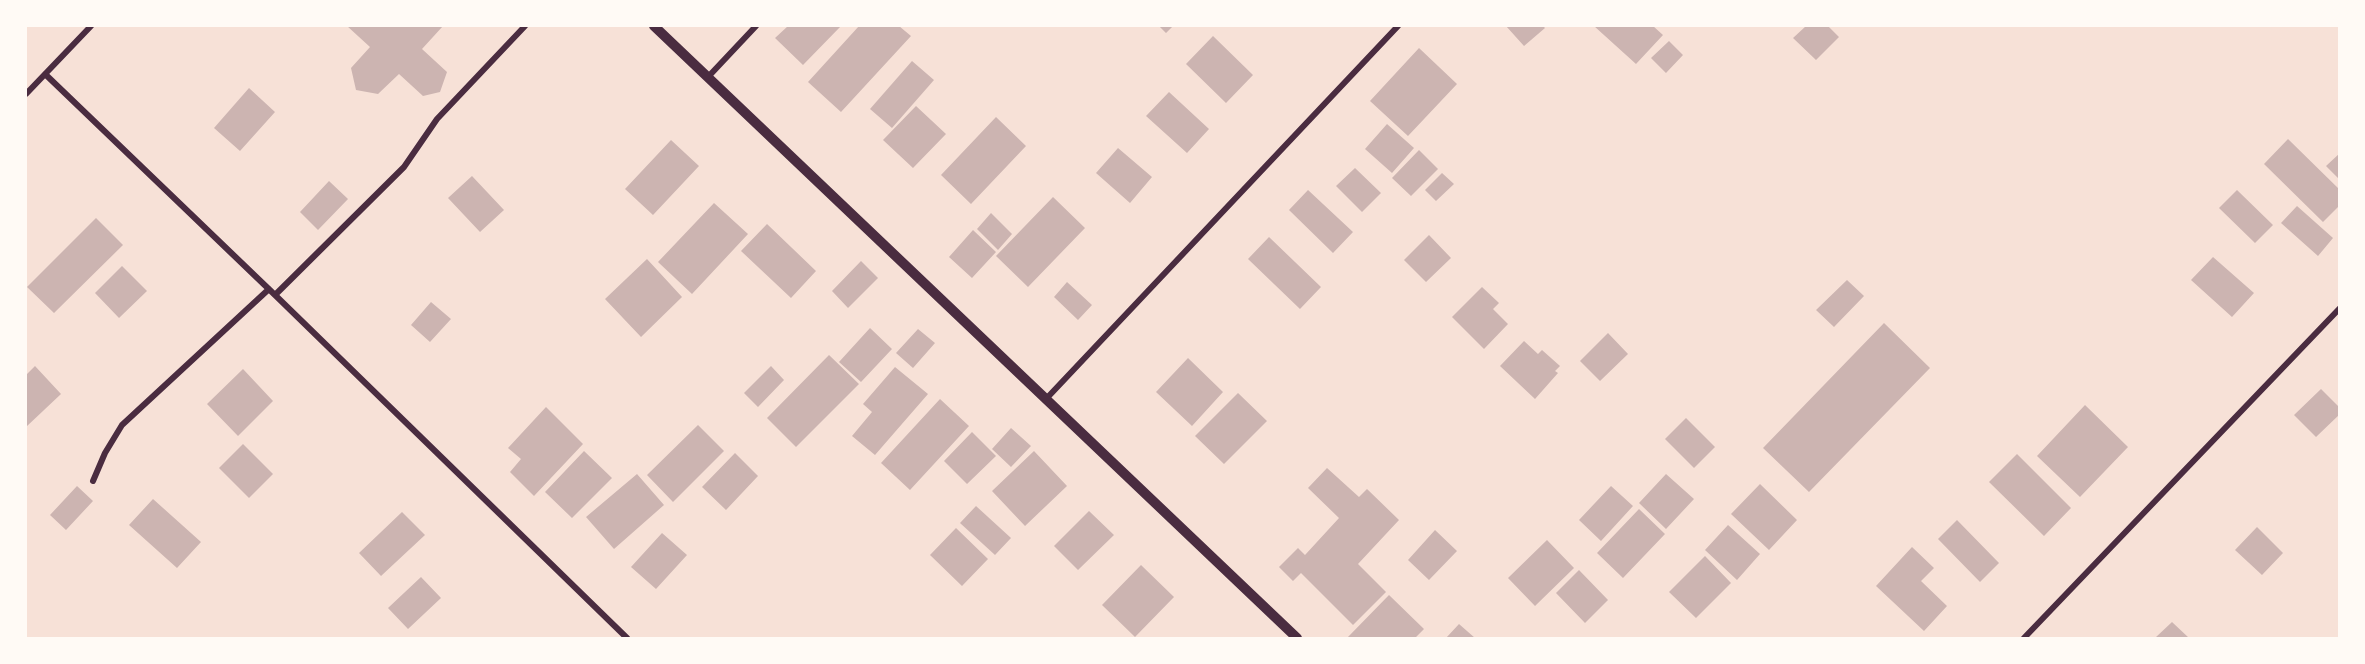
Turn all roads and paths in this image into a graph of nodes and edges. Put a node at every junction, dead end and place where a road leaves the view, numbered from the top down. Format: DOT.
graph roads {
  1 [pos="91,26"];
  2 [pos="525,26"];
  3 [pos="654,26"];
  4 [pos="756,26"];
  5 [pos="1398,26"];
  6 [pos="45,74"];
  7 [pos="708,77"];
  8 [pos="26,94"];
  9 [pos="269,289"];
  10 [pos="275,295"];
  11 [pos="2340,308"];
  12 [pos="1046,399"];
  13 [pos="93,481"];
  14 [pos="627,639"];
  15 [pos="1297,639"];
  16 [pos="2024,639"];
  1 -- 6 [label="street"];
  2 -- 10 [label="street"];
  3 -- 7 [label="street"];
  4 -- 7 [label="street"];
  5 -- 12 [label="street"];
  6 -- 8 [label="street"];
  6 -- 9 [label="street"];
  7 -- 12 [label="street"];
  9 -- 10 [label="street"];
  9 -- 13 [label="street"];
  10 -- 14 [label="street"];
  11 -- 16 [label="street"];
  12 -- 15 [label="street"];
}
